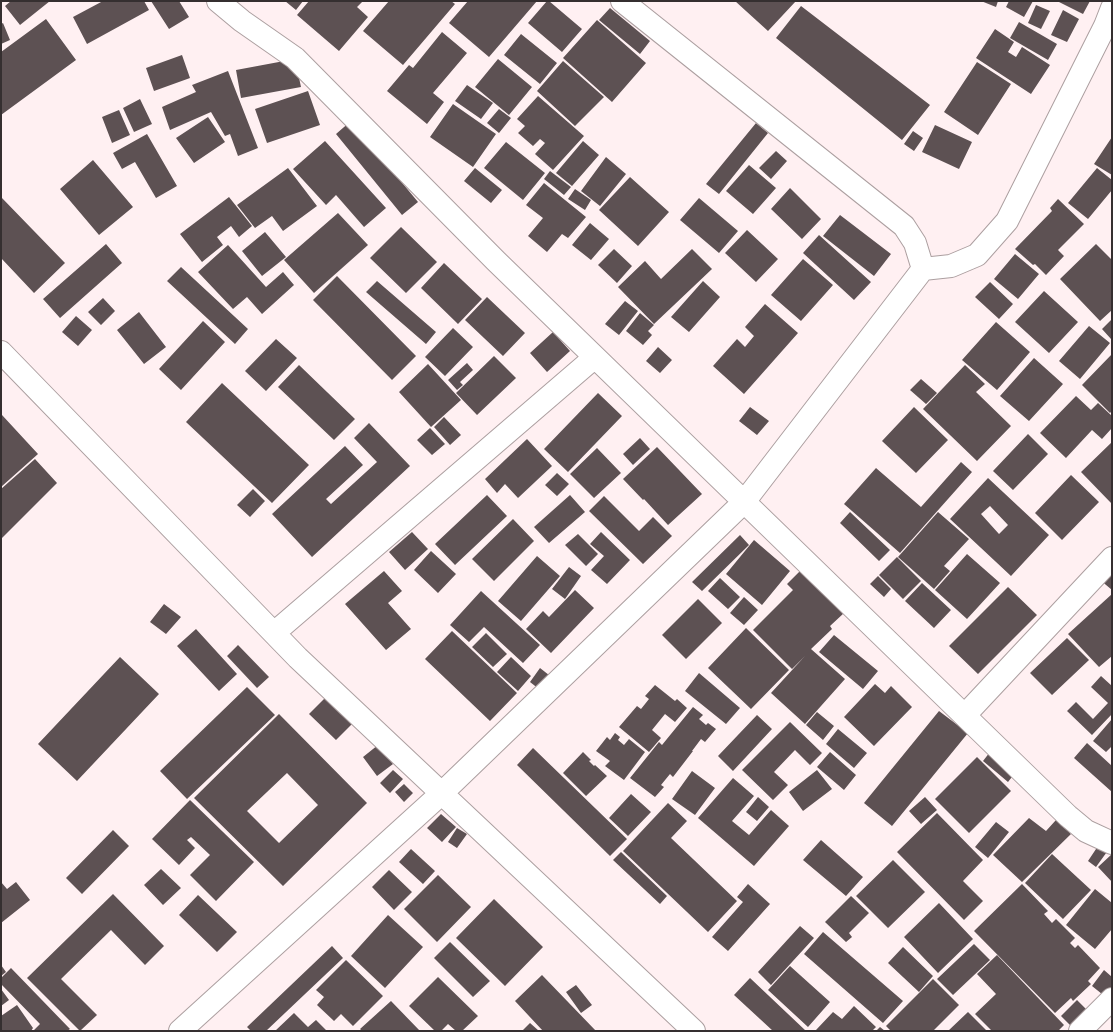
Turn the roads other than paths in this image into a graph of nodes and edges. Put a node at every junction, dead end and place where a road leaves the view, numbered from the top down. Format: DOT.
graph roads {
  1 [pos="218,1"];
  2 [pos="622,1"];
  3 [pos="1112,8"];
  4 [pos="923,269"];
  5 [pos="1,352"];
  6 [pos="595,357"];
  7 [pos="744,502"];
  8 [pos="1112,558"];
  9 [pos="274,634"];
  10 [pos="965,716"];
  11 [pos="442,793"];
  12 [pos="1112,843"];
  13 [pos="1112,999"];
  14 [pos="180,1031"];
  15 [pos="694,1031"];
  16 [pos="1080,1031"];
  1 -- 6 [label="street"];
  2 -- 4 [label="street"];
  3 -- 4 [label="street"];
  4 -- 7 [label="street"];
  5 -- 9 [label="street"];
  6 -- 7 [label="street"];
  6 -- 9 [label="street"];
  7 -- 10 [label="street"];
  7 -- 11 [label="street"];
  8 -- 10 [label="street"];
  9 -- 11 [label="street"];
  10 -- 12 [label="street"];
  11 -- 14 [label="street"];
  11 -- 15 [label="street"];
  13 -- 16 [label="street"];
}
